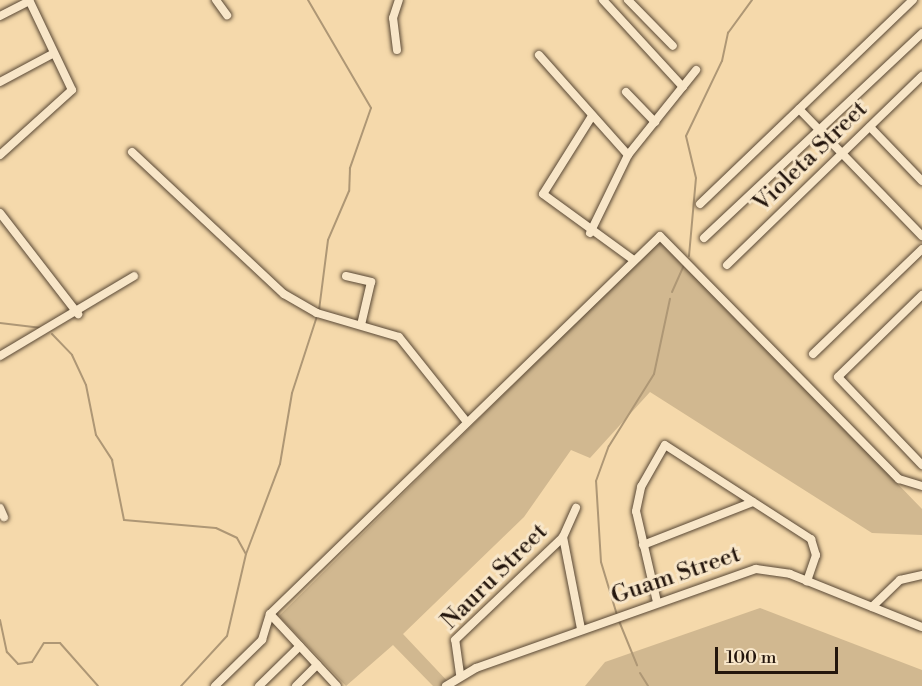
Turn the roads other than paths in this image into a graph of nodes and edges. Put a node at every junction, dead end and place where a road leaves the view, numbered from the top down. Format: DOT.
graph roads {
  1 [pos="29,0"];
  2 [pos="216,0"];
  3 [pos="399,0"];
  4 [pos="603,0"];
  5 [pos="628,0"];
  6 [pos="913,0"];
  7 [pos="227,15"];
  8 [pos="0,16"];
  9 [pos="922,33"];
  10 [pos="673,46"];
  11 [pos="397,50"];
  12 [pos="54,53"];
  13 [pos="539,55"];
  14 [pos="696,70"];
  15 [pos="922,76"];
  16 [pos="0,82"];
  17 [pos="683,87"];
  18 [pos="626,92"];
  19 [pos="799,109"];
  20 [pos="592,116"];
  21 [pos="655,122"];
  22 [pos="870,127"];
  23 [pos="819,130"];
  24 [pos="132,152"];
  25 [pos="842,153"];
  26 [pos="0,155"];
  27 [pos="628,155"];
  28 [pos="922,181"];
  29 [pos="700,204"];
  30 [pos="0,213"];
  31 [pos="590,233"];
  32 [pos="922,236"];
  33 [pos="704,238"];
  34 [pos="922,249"];
  35 [pos="632,259"];
  36 [pos="727,265"];
  37 [pos="134,276"];
  38 [pos="346,276"];
  39 [pos="922,295"];
  40 [pos="78,314"];
  41 [pos="361,325"];
  42 [pos="813,354"];
  43 [pos="0,356"];
  44 [pos="466,421"];
  45 [pos="922,465"];
  46 [pos="922,486"];
  47 [pos="753,502"];
  48 [pos="0,508"];
  49 [pos="576,508"];
  50 [pos="4,517"];
  51 [pos="562,537"];
  52 [pos="643,545"];
  53 [pos="922,575"];
  54 [pos="807,581"];
  55 [pos="657,602"];
  56 [pos="872,607"];
  57 [pos="270,614"];
  58 [pos="922,627"];
  59 [pos="581,630"];
  60 [pos="300,646"];
  61 [pos="317,665"];
  62 [pos="460,675"];
  63 [pos="215,686"];
  64 [pos="259,686"];
  65 [pos="296,686"];
  66 [pos="337,686"];
  67 [pos="446,686"];
  1 -- 8 [label="street"];
  1 -- 12 [label="street"];
  2 -- 7 [label="street"];
  3 -- 11 [label="street"];
  4 -- 17 [label="street"];
  5 -- 10 [label="street"];
  6 -- 19 [label="street"];
  9 -- 23 [label="street"];
  12 -- 16 [label="street"];
  12 -- 26 [label="street"];
  13 -- 20 [label="street"];
  14 -- 17 [label="street"];
  15 -- 22 [label="street, Violeta Street"];
  17 -- 21 [label="street"];
  18 -- 21 [label="street"];
  19 -- 23 [label="street"];
  19 -- 29 [label="street"];
  20 -- 27 [label="street"];
  20 -- 31 [label="street"];
  21 -- 27 [label="street"];
  22 -- 25 [label="street, Violeta Street"];
  22 -- 28 [label="street"];
  23 -- 25 [label="street"];
  23 -- 33 [label="street"];
  24 -- 41 [label="street"];
  25 -- 32 [label="street"];
  25 -- 36 [label="street, Violeta Street"];
  27 -- 31 [label="street"];
  30 -- 40 [label="street"];
  31 -- 35 [label="street"];
  34 -- 42 [label="street"];
  35 -- 44 [label="street"];
  35 -- 46 [label="street"];
  37 -- 40 [label="street"];
  38 -- 41 [label="street"];
  39 -- 45 [label="street"];
  40 -- 43 [label="street"];
  41 -- 44 [label="street"];
  44 -- 57 [label="street"];
  47 -- 52 [label="street"];
  47 -- 52 [label="street"];
  47 -- 54 [label="street"];
  48 -- 50 [label="street"];
  49 -- 51 [label="street, Nauru Street"];
  51 -- 59 [label="street"];
  51 -- 62 [label="street, Nauru Street"];
  52 -- 55 [label="street"];
  53 -- 56 [label="street"];
  54 -- 55 [label="street, Guam Street"];
  54 -- 56 [label="street, Guam Street"];
  55 -- 59 [label="street, Guam Street"];
  56 -- 58 [label="street, Guam Street"];
  57 -- 60 [label="street"];
  57 -- 63 [label="street"];
  59 -- 62 [label="street, Guam Street"];
  60 -- 61 [label="street"];
  60 -- 64 [label="street"];
  61 -- 65 [label="street"];
  61 -- 66 [label="street"];
  62 -- 67 [label="street, Guam Street"];
}
